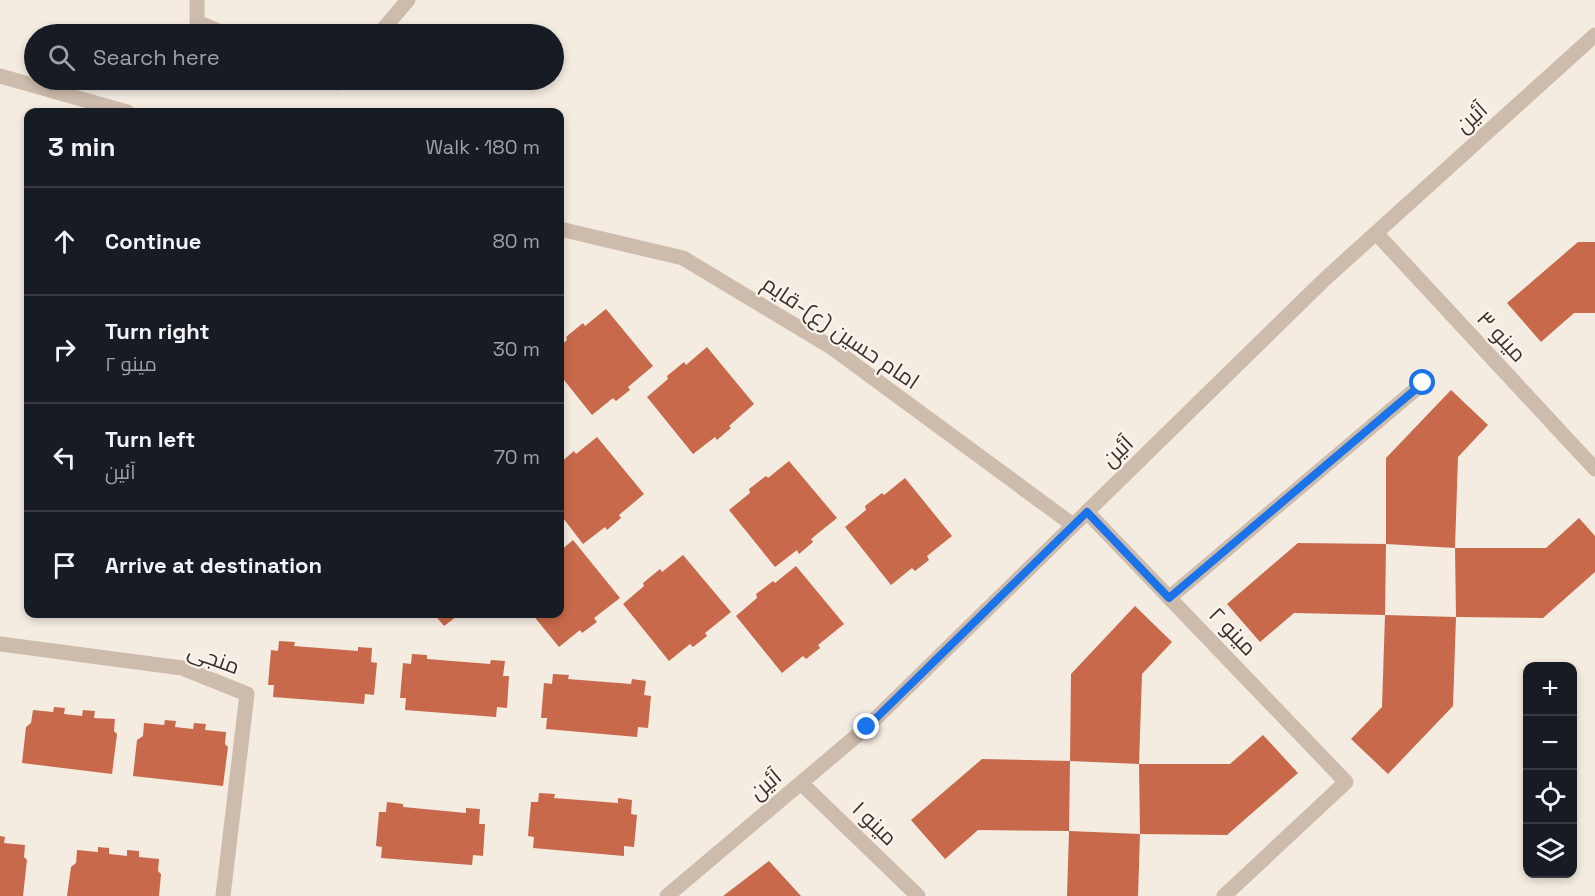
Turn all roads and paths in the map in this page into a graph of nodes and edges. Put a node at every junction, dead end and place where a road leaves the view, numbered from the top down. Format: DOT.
graph roads {
  1 [pos="197,0"];
  2 [pos="408,0"];
  3 [pos="202,24"];
  4 [pos="388,24"];
  5 [pos="1595,35"];
  6 [pos="0,76"];
  7 [pos="24,83"];
  8 [pos="49,90"];
  9 [pos="113,108"];
  10 [pos="564,230"];
  11 [pos="1376,233"];
  12 [pos="1423,383"];
  13 [pos="1595,469"];
  14 [pos="1087,512"];
  15 [pos="1073,525"];
  16 [pos="1169,598"];
  17 [pos="0,644"];
  18 [pos="801,783"];
  19 [pos="223,896"];
  20 [pos="667,896"];
  21 [pos="918,896"];
  22 [pos="1224,896"];
  1 -- 3 [label="street"];
  2 -- 4 [label="street"];
  5 -- 11 [label="street, آئین"];
  6 -- 7 [label="street"];
  8 -- 9 [label="street"];
  10 -- 15 [label="street, امام حسین (ع)-قایم"];
  11 -- 13 [label="street, مینو ۳"];
  11 -- 14 [label="street, آئین"];
  12 -- 16 [label="street"];
  14 -- 15 [label="street, آئین"];
  14 -- 16 [label="street, مینو ۲"];
  15 -- 18 [label="street, آئین"];
  16 -- 22 [label="street, مینو ۲"];
  17 -- 19 [label="street, منجی"];
  18 -- 20 [label="street, آئین"];
  18 -- 21 [label="street, مینو ۱"];
}
